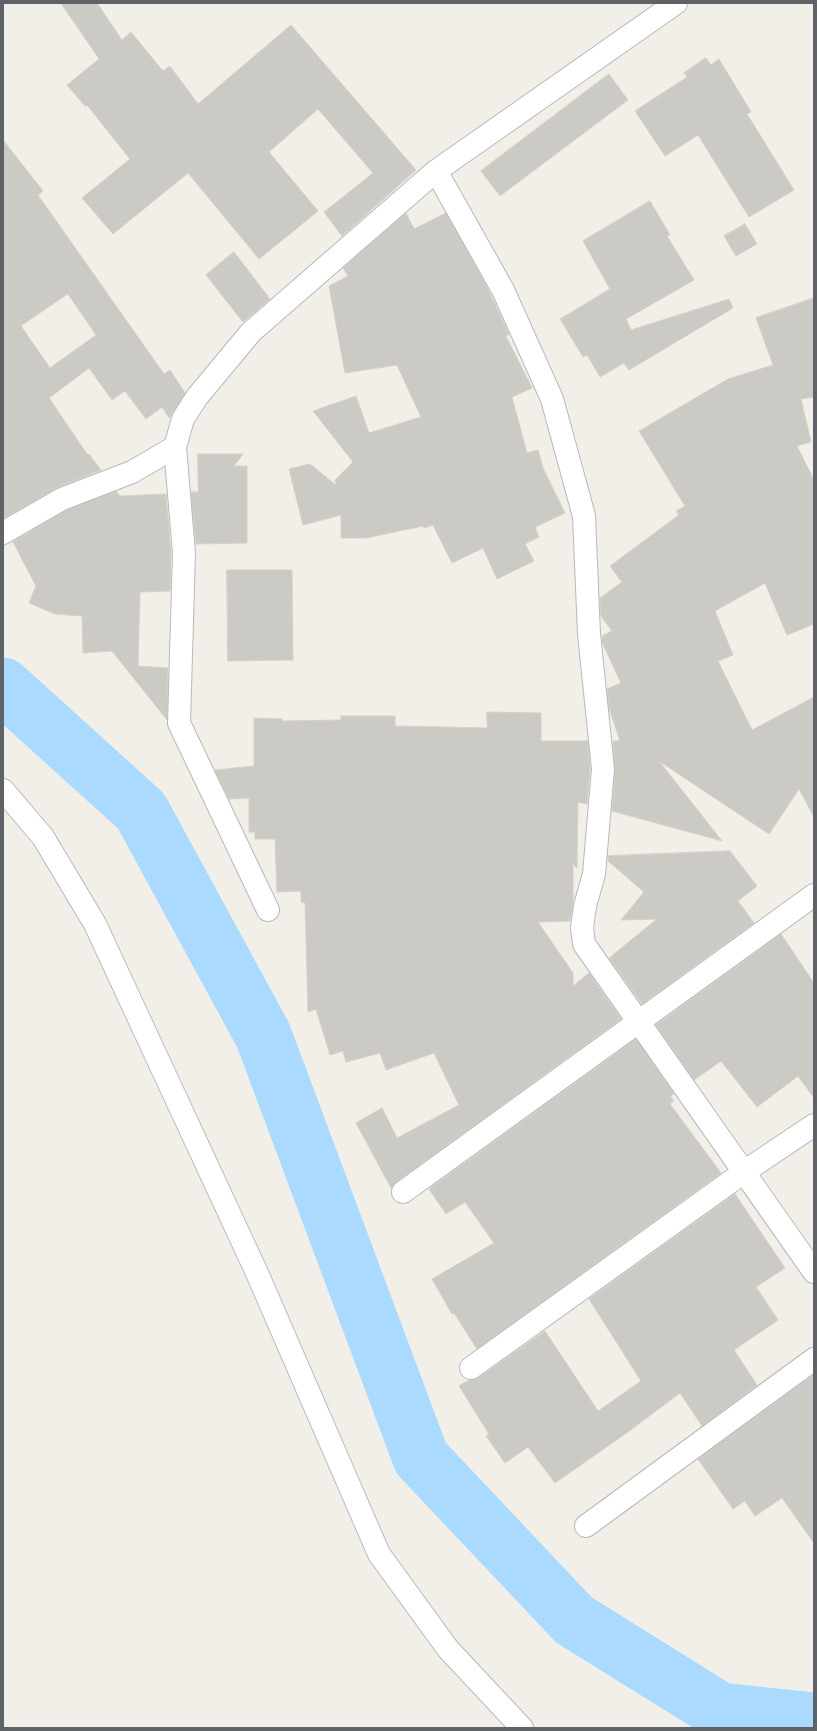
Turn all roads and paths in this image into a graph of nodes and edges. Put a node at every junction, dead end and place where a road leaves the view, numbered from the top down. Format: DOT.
graph roads {
  1 [pos="676,3"];
  2 [pos="436,171"];
  3 [pos="175,447"];
  4 [pos="3,533"];
  5 [pos="3,790"];
  6 [pos="814,895"];
  7 [pos="268,910"];
  8 [pos="639,1022"];
  9 [pos="814,1125"];
  10 [pos="744,1172"];
  11 [pos="403,1192"];
  12 [pos="814,1272"];
  13 [pos="814,1359"];
  14 [pos="470,1368"];
  15 [pos="586,1526"];
  16 [pos="522,1728"];
  1 -- 2 [label="street"];
  2 -- 3 [label="street"];
  2 -- 8 [label="street"];
  3 -- 4 [label="street"];
  3 -- 7 [label="street"];
  5 -- 16 [label="street"];
  6 -- 8 [label="street"];
  8 -- 10 [label="street"];
  8 -- 11 [label="street"];
  9 -- 10 [label="street"];
  10 -- 12 [label="street"];
  10 -- 14 [label="street"];
  13 -- 15 [label="street"];
}
